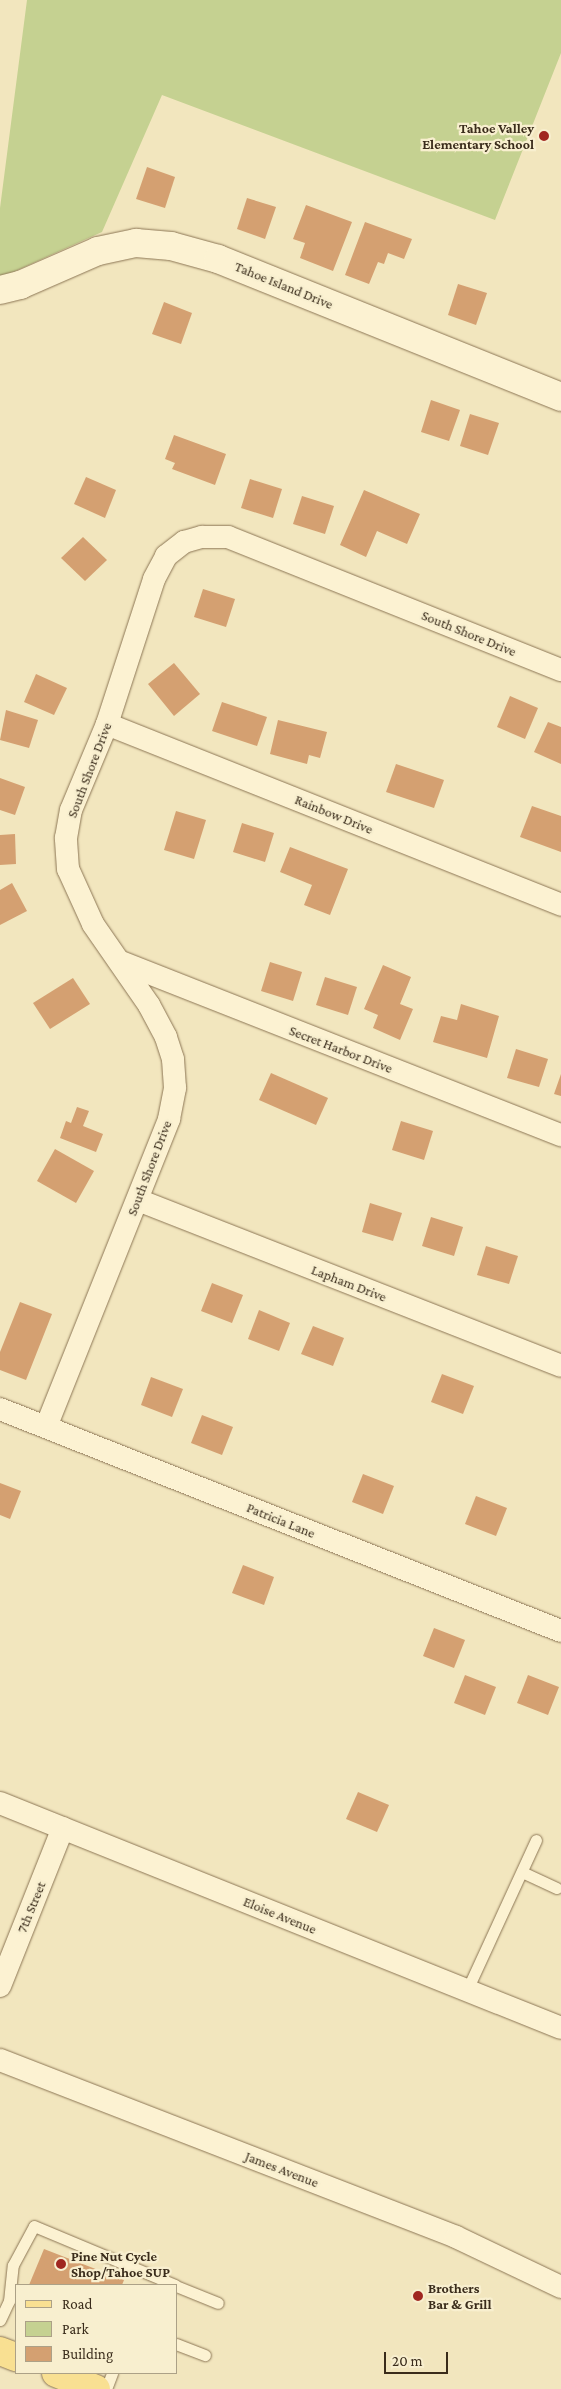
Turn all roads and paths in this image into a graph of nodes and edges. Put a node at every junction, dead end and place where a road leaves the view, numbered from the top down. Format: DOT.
graph roads {
  1 [pos="0,290"];
  2 [pos="561,396"];
  3 [pos="561,670"];
  4 [pos="107,724"];
  5 [pos="561,905"];
  6 [pos="120,962"];
  7 [pos="561,1136"];
  8 [pos="138,1200"];
  9 [pos="561,1366"];
  10 [pos="0,1409"];
  11 [pos="46,1427"];
  12 [pos="561,1631"];
  13 [pos="0,1803"];
  14 [pos="63,1828"];
  15 [pos="536,1840"];
  16 [pos="522,1872"];
  17 [pos="556,1888"];
  18 [pos="0,1986"];
  19 [pos="467,1990"];
  20 [pos="561,2028"];
  21 [pos="0,2060"];
  22 [pos="171,2284"];
  23 [pos="178,2287"];
  24 [pos="561,2287"];
  25 [pos="13,2303"];
  26 [pos="218,2303"];
  27 [pos="0,2320"];
  28 [pos="178,2345"];
  29 [pos="0,2351"];
  30 [pos="205,2355"];
  31 [pos="15,2357"];
  32 [pos="58,2374"];
  33 [pos="112,2374"];
  34 [pos="96,2389"];
  35 [pos="106,2389"];
  1 -- 2 [label="street, Tahoe Island Drive"];
  3 -- 4 [label="street, South Shore Drive"];
  4 -- 5 [label="street, Rainbow Drive"];
  4 -- 6 [label="street, South Shore Drive"];
  6 -- 7 [label="street, Secret Harbor Drive"];
  6 -- 8 [label="street, South Shore Drive"];
  8 -- 9 [label="street, Lapham Drive"];
  8 -- 11 [label="street, South Shore Drive"];
  10 -- 11 [label="street, Patricia Lane"];
  11 -- 12 [label="street, Patricia Lane"];
  13 -- 14 [label="street, Eloise Avenue"];
  14 -- 18 [label="street, 7th Street"];
  14 -- 19 [label="street, Eloise Avenue"];
  15 -- 16 [label="lane"];
  16 -- 17 [label="lane"];
  16 -- 19 [label="lane"];
  19 -- 20 [label="street, Eloise Avenue"];
  21 -- 24 [label="street, James Avenue"];
  22 -- 25 [label="lane"];
  23 -- 26 [label="lane"];
  25 -- 27 [label="lane"];
  28 -- 30 [label="lane"];
  29 -- 31 [label="main road"];
  32 -- 34 [label="main road"];
  33 -- 35 [label="lane"];
}
